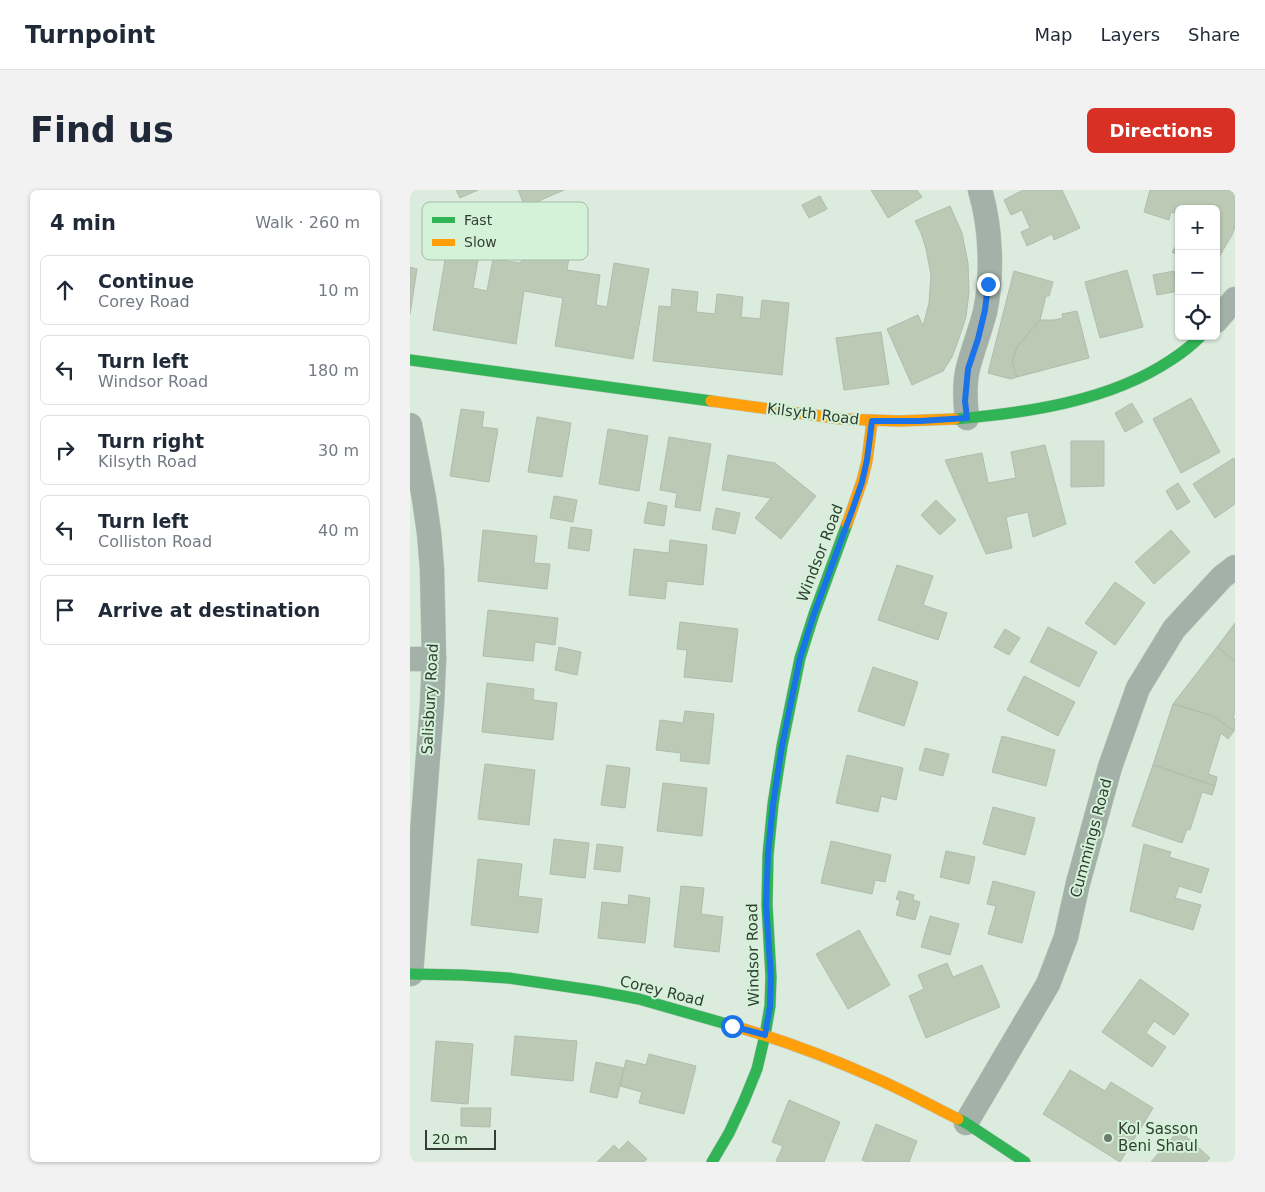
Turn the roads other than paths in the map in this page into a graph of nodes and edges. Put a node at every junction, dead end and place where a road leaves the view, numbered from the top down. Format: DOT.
graph roads {
  1 [pos="980,190"];
  2 [pos="1235,300"];
  3 [pos="1220,317"];
  4 [pos="1196,340"];
  5 [pos="410,360"];
  6 [pos="967,418"];
  7 [pos="872,421"];
  8 [pos="410,425"];
  9 [pos="1235,567"];
  10 [pos="410,659"];
  11 [pos="434,659"];
  12 [pos="410,974"];
  13 [pos="765,1035"];
  14 [pos="966,1124"];
  15 [pos="1012,1158"];
  16 [pos="712,1162"];
  1 -- 6 [label="street"];
  2 -- 3 [label="street"];
  4 -- 6 [label="street, Kilsyth Road"];
  5 -- 7 [label="street, Kilsyth Road"];
  6 -- 7 [label="street, Kilsyth Road"];
  7 -- 13 [label="street, Windsor Road"];
  8 -- 11 [label="street, Salisbury Road"];
  9 -- 14 [label="street, Cummings Road"];
  10 -- 11 [label="street"];
  11 -- 12 [label="street, Salisbury Road"];
  12 -- 13 [label="street, Corey Road"];
  13 -- 14 [label="street, Corey Road"];
  13 -- 16 [label="street, Windsor Road"];
  14 -- 15 [label="street, Corey Road"];
}
